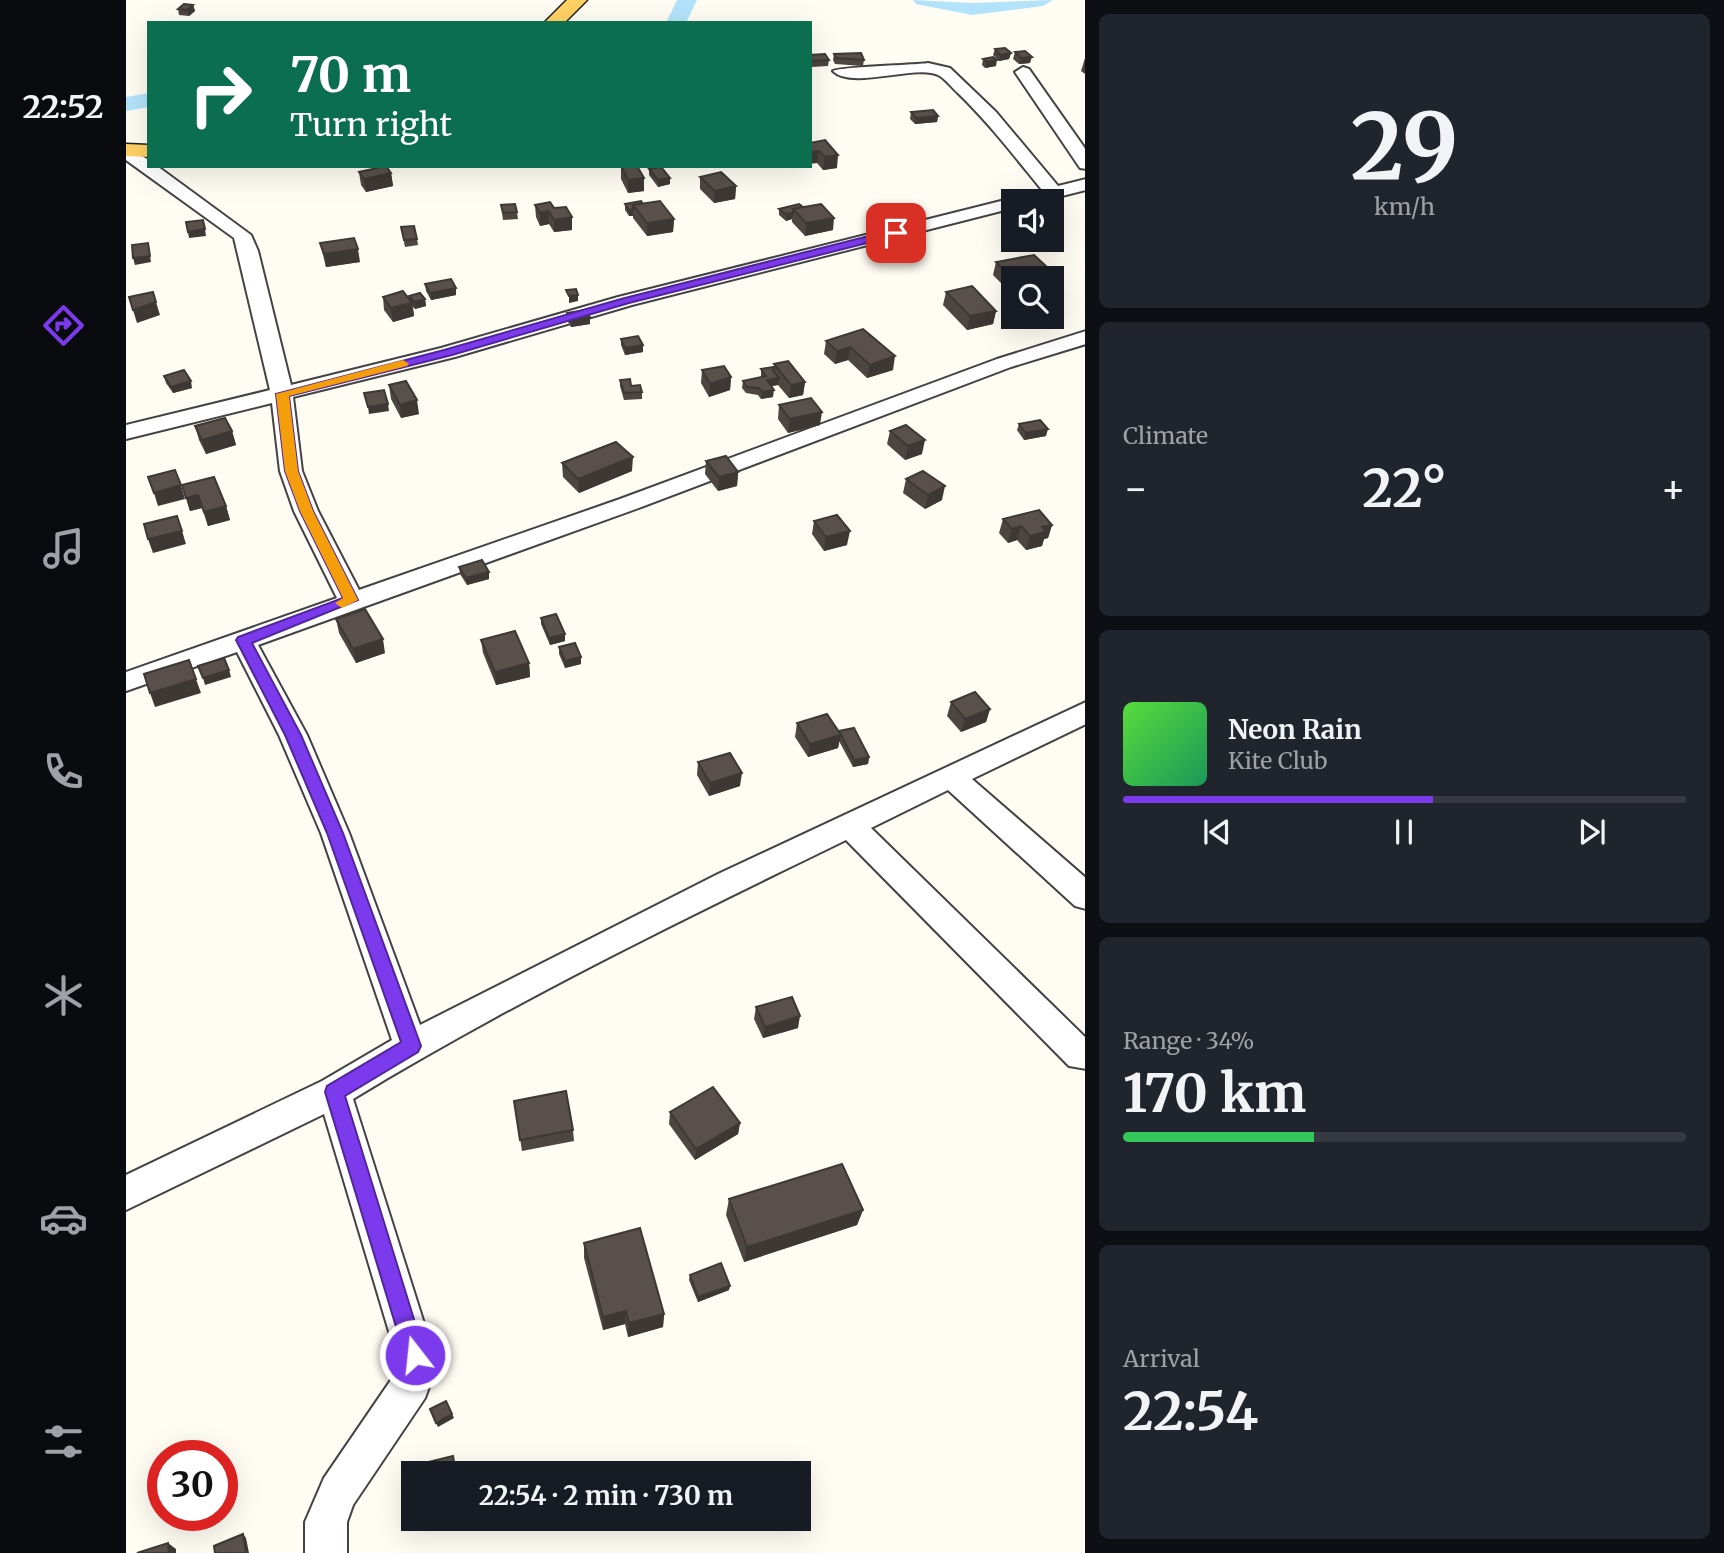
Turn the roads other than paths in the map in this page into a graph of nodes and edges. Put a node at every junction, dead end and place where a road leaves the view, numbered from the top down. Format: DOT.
graph roads {
  1 [pos="578,0"];
  2 [pos="555,21"];
  3 [pos="841,71"];
  4 [pos="1023,72"];
  5 [pos="126,151"];
  6 [pos="147,151"];
  7 [pos="1085,164"];
  8 [pos="147,166"];
  9 [pos="149,168"];
  10 [pos="1085,184"];
  11 [pos="1051,189"];
  12 [pos="1064,190"];
  13 [pos="1001,207"];
  14 [pos="1085,338"];
  15 [pos="282,394"];
  16 [pos="126,432"];
  17 [pos="351,600"];
  18 [pos="243,640"];
  19 [pos="126,682"];
  20 [pos="1085,712"];
  21 [pos="951,777"];
  22 [pos="849,825"];
  23 [pos="1085,897"];
  24 [pos="411,1046"];
  25 [pos="1082,1056"];
  26 [pos="334,1092"];
  27 [pos="126,1193"];
  28 [pos="326,1553"];
  1 -- 2 [label="main road"];
  3 -- 11 [label="street"];
  4 -- 7 [label="street"];
  5 -- 6 [label="main road"];
  5 -- 8 [label="street"];
  9 -- 15 [label="street"];
  10 -- 12 [label="street"];
  13 -- 15 [label="street"];
  14 -- 17 [label="street"];
  15 -- 16 [label="street"];
  15 -- 17 [label="street"];
  17 -- 18 [label="street"];
  18 -- 19 [label="street"];
  18 -- 24 [label="street"];
  20 -- 21 [label="street"];
  21 -- 22 [label="street"];
  21 -- 23 [label="street"];
  22 -- 24 [label="street"];
  22 -- 25 [label="street"];
  24 -- 26 [label="street"];
  26 -- 27 [label="street"];
  26 -- 28 [label="street"];
}
